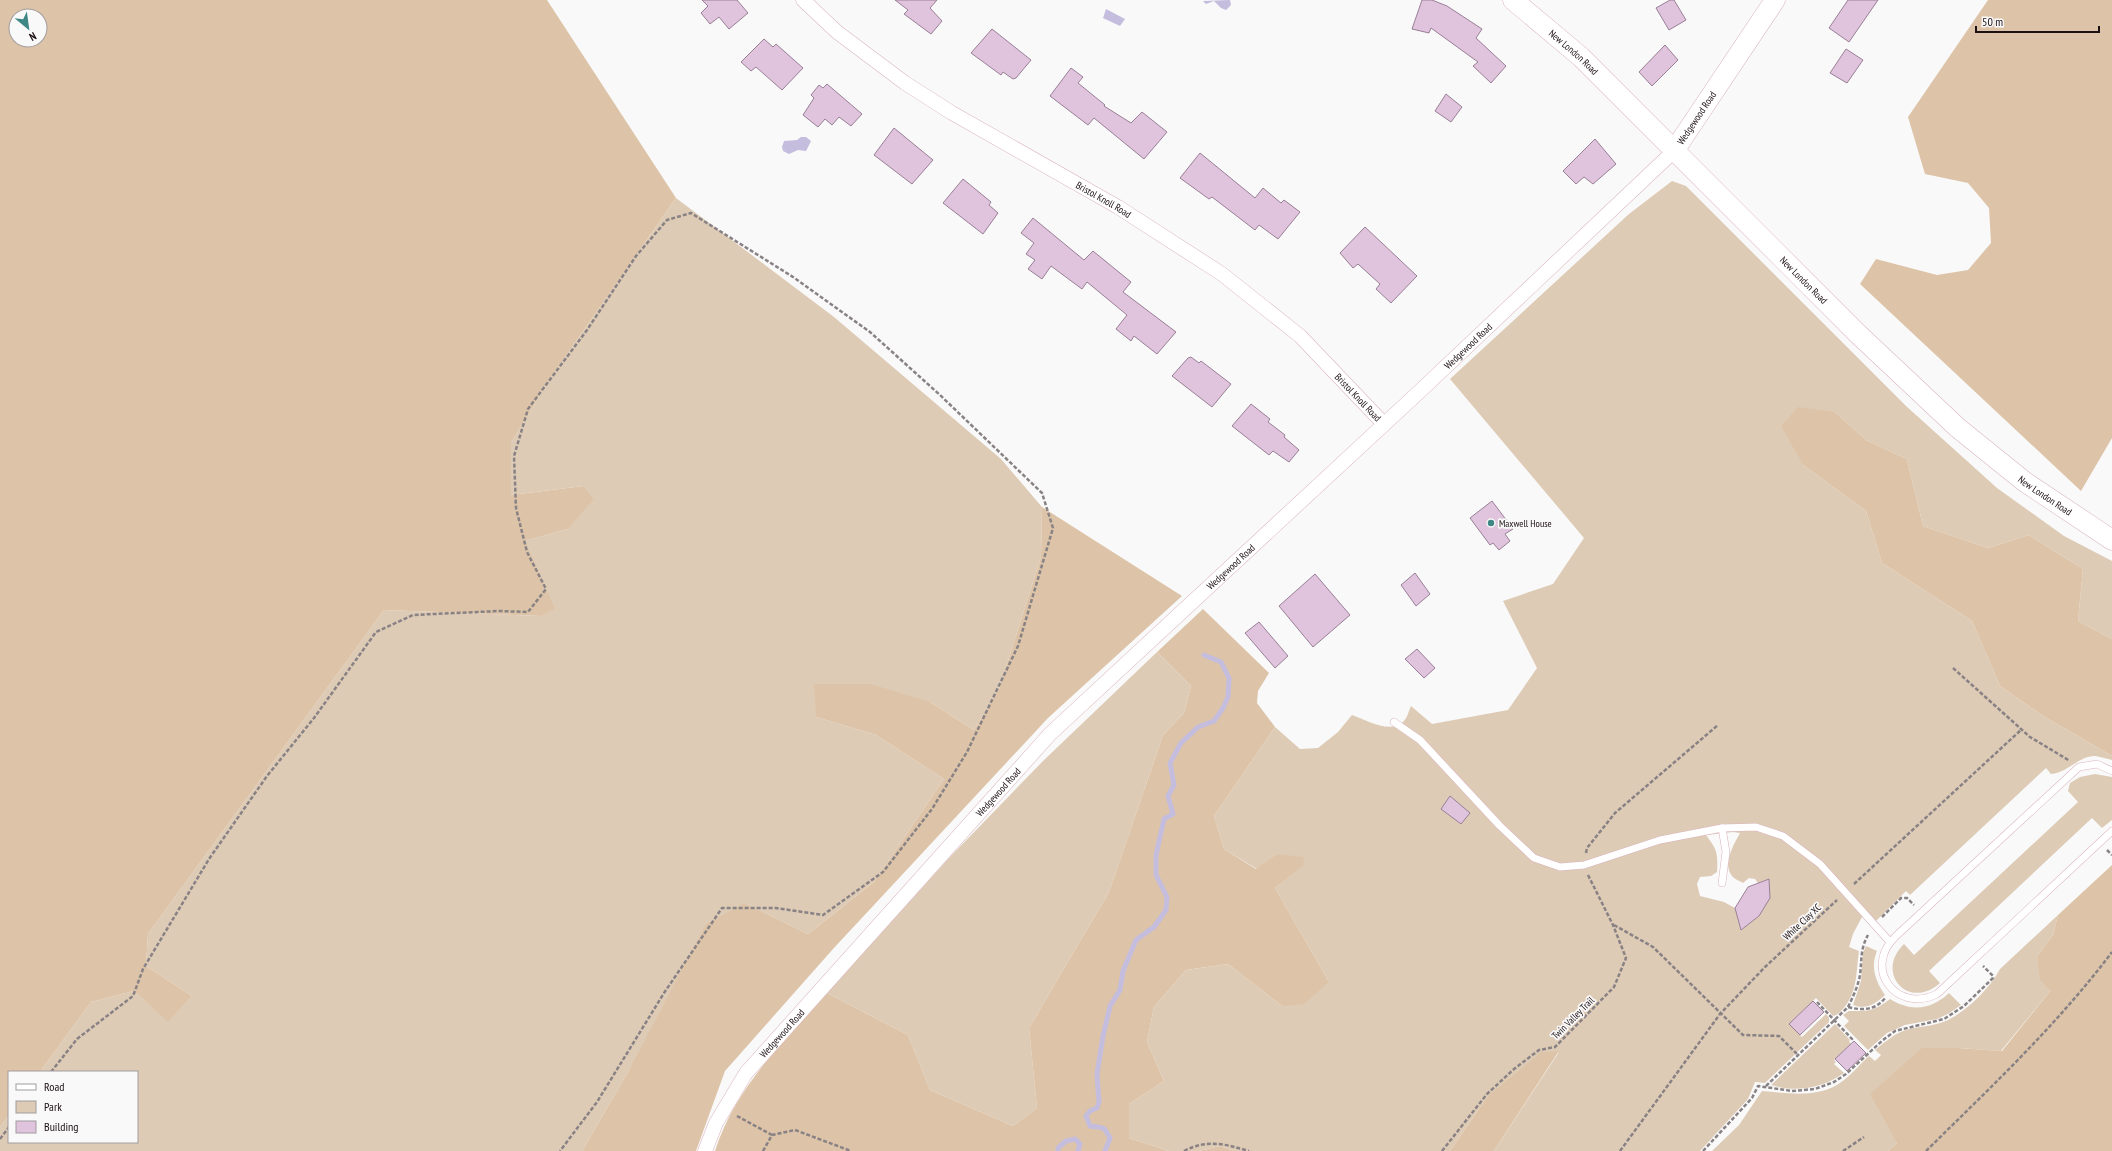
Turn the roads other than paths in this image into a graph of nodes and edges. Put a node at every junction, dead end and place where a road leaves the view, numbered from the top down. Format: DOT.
graph roads {
  1 [pos="803,0"];
  2 [pos="1513,0"];
  3 [pos="1775,0"];
  4 [pos="1674,151"];
  5 [pos="1384,424"];
  6 [pos="2112,540"];
  7 [pos="1394,722"];
  8 [pos="2112,771"];
  9 [pos="1722,828"];
  10 [pos="2112,831"];
  11 [pos="1722,883"];
  12 [pos="1890,942"];
  13 [pos="705,1151"];
  1 -- 5 [label="street, Bristol Knoll Road"];
  2 -- 4 [label="main road, New London Road"];
  3 -- 4 [label="main road, Wedgewood Road"];
  4 -- 5 [label="street, Wedgewood Road"];
  4 -- 6 [label="main road, New London Road"];
  5 -- 13 [label="street, Wedgewood Road"];
  7 -- 9 [label="lane"];
  8 -- 12 [label="lane"];
  9 -- 11 [label="lane"];
  9 -- 12 [label="lane"];
  10 -- 12 [label="lane"];
}
